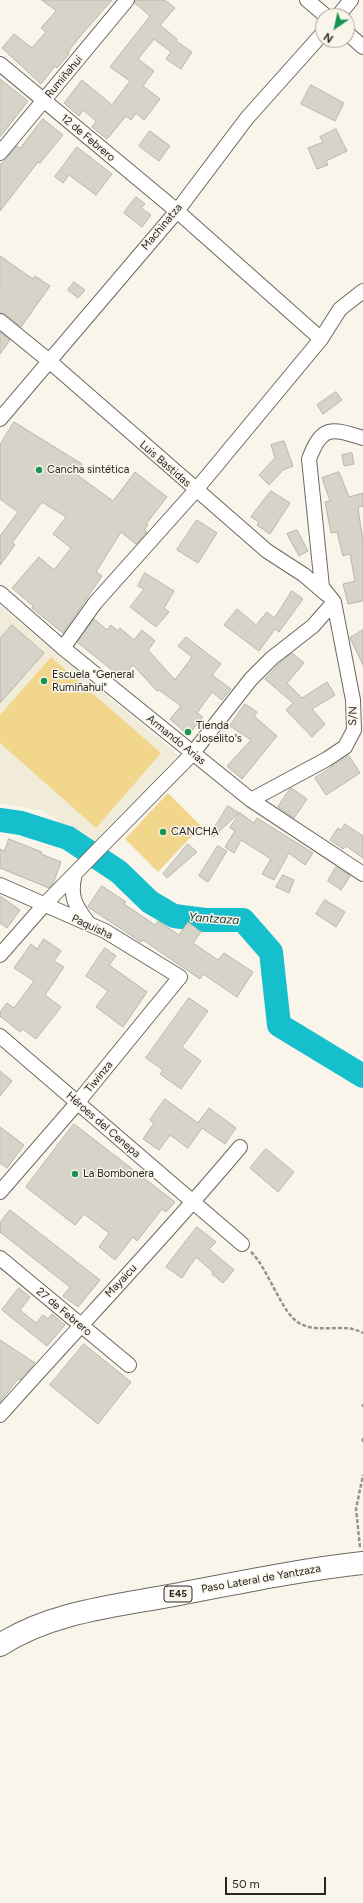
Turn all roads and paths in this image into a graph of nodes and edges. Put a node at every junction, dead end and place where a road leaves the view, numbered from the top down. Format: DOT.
graph roads {
  1 [pos="127,0"];
  2 [pos="307,0"];
  3 [pos="351,0"];
  4 [pos="316,8"];
  5 [pos="344,8"];
  6 [pos="355,40"];
  7 [pos="315,42"];
  8 [pos="363,46"];
  9 [pos="0,64"];
  10 [pos="44,101"];
  11 [pos="0,153"];
  12 [pos="177,211"];
  13 [pos="363,290"];
  14 [pos="0,321"];
  15 [pos="321,339"];
  16 [pos="48,360"];
  17 [pos="0,419"];
  18 [pos="363,438"];
  19 [pos="195,491"];
  20 [pos="0,593"];
  21 [pos="334,602"];
  22 [pos="63,648"];
  23 [pos="192,754"];
  24 [pos="251,800"];
  25 [pos="78,870"];
  26 [pos="363,874"];
  27 [pos="0,884"];
  28 [pos="44,905"];
  29 [pos="89,924"];
  30 [pos="0,955"];
  31 [pos="180,977"];
  32 [pos="0,1036"];
  33 [pos="78,1102"];
  34 [pos="240,1147"];
  35 [pos="0,1192"];
  36 [pos="194,1203"];
  37 [pos="242,1244"];
  38 [pos="0,1258"];
  39 [pos="80,1325"];
  40 [pos="363,1334"];
  41 [pos="129,1365"];
  42 [pos="0,1415"];
  43 [pos="363,1438"];
  44 [pos="363,1444"];
  45 [pos="363,1475"];
  46 [pos="362,1563"];
  47 [pos="0,1645"];
  1 -- 10 [label="street, Rumiñahui"];
  2 -- 4 [label="street"];
  3 -- 5 [label="street"];
  6 -- 8 [label="street"];
  7 -- 12 [label="street, Machinatza"];
  9 -- 10 [label="street, 12 de Febrero"];
  10 -- 11 [label="street, Rumiñahui"];
  10 -- 12 [label="street, 12 de Febrero"];
  12 -- 15 [label="street, 12 de Febrero"];
  12 -- 16 [label="street, Machinatza"];
  13 -- 15 [label="street"];
  14 -- 16 [label="street, Luis Bastidas"];
  15 -- 19 [label="street"];
  16 -- 17 [label="street, Machinatza"];
  16 -- 19 [label="street, Luis Bastidas"];
  18 -- 21 [label="street"];
  19 -- 21 [label="street, Luis Bastidas"];
  19 -- 22 [label="street"];
  20 -- 22 [label="street, Armando Arias"];
  21 -- 23 [label="street"];
  21 -- 24 [label="street, S/N"];
  22 -- 23 [label="street, Armando Arias"];
  23 -- 24 [label="street, Armando Arias"];
  23 -- 25 [label="street"];
  24 -- 26 [label="street, Armando Arias"];
  25 -- 28 [label="street"];
  25 -- 29 [label="street"];
  27 -- 28 [label="street, Paquisha"];
  28 -- 29 [label="street, Paquisha"];
  28 -- 30 [label="street"];
  29 -- 31 [label="street, Paquisha"];
  31 -- 33 [label="street, Tiwinza"];
  32 -- 33 [label="street, Héroes del Cenepa"];
  33 -- 35 [label="street, Tiwinza"];
  33 -- 36 [label="street, Héroes del Cenepa"];
  34 -- 36 [label="street, Mayaicu"];
  36 -- 37 [label="street, Héroes del Cenepa"];
  36 -- 39 [label="street, Mayaicu"];
  37 -- 40 [label="path"];
  38 -- 39 [label="street, 27 de Febrero"];
  39 -- 41 [label="street, 27 de Febrero"];
  39 -- 42 [label="street, Mayaicu"];
  43 -- 44 [label="path"];
  45 -- 46 [label="path"];
  46 -- 47 [label="highway, Paso Lateral de Yantzaza / E45"];
}
